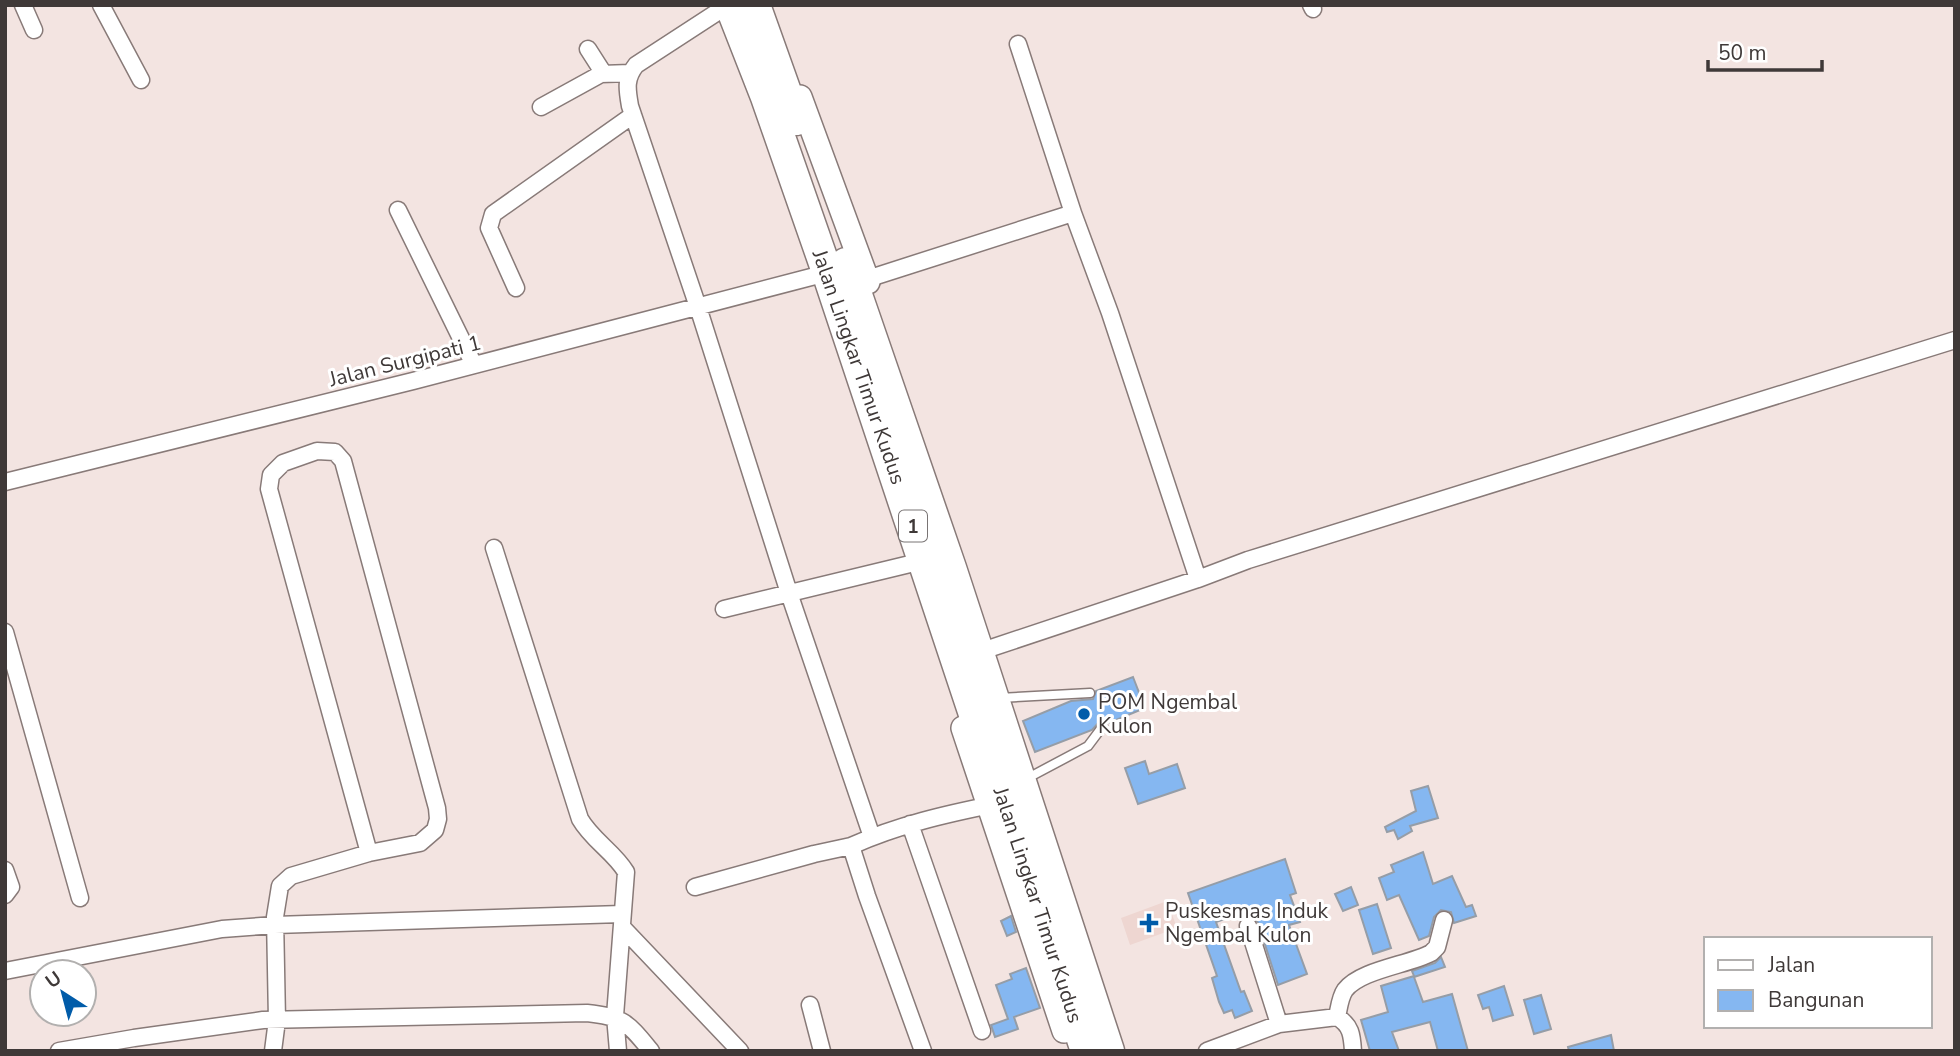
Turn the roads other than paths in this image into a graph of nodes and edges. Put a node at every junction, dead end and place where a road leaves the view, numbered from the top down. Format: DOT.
graph roads {
  1 [pos="23,5"];
  2 [pos="101,5"];
  3 [pos="755,5"];
  4 [pos="767,5"];
  5 [pos="722,7"];
  6 [pos="34,30"];
  7 [pos="1018,44"];
  8 [pos="588,49"];
  9 [pos="630,73"];
  10 [pos="604,74"];
  11 [pos="141,80"];
  12 [pos="541,107"];
  13 [pos="633,116"];
  14 [pos="398,210"];
  15 [pos="1073,213"];
  16 [pos="815,276"];
  17 [pos="867,279"];
  18 [pos="516,288"];
  19 [pos="698,307"];
  20 [pos="1955,340"];
  21 [pos="474,365"];
  22 [pos="5,482"];
  23 [pos="494,548"];
  24 [pos="910,564"];
  25 [pos="1198,579"];
  26 [pos="789,593"];
  27 [pos="724,609"];
  28 [pos="5,632"];
  29 [pos="984,650"];
  30 [pos="1090,693"];
  31 [pos="984,703"];
  32 [pos="1103,726"];
  33 [pos="1012,793"];
  34 [pos="910,824"];
  35 [pos="872,837"];
  36 [pos="851,846"];
  37 [pos="369,853"];
  38 [pos="5,870"];
  39 [pos="695,887"];
  40 [pos="5,895"];
  41 [pos="80,898"];
  42 [pos="1444,920"];
  43 [pos="622,921"];
  44 [pos="275,925"];
  45 [pos="1248,926"];
  46 [pos="5,971"];
  47 [pos="810,1005"];
  48 [pos="615,1016"];
  49 [pos="1337,1017"];
  50 [pos="277,1020"];
  51 [pos="1279,1024"];
  52 [pos="982,1031"];
  53 [pos="59,1051"];
  54 [pos="273,1051"];
  55 [pos="618,1051"];
  56 [pos="651,1051"];
  57 [pos="740,1051"];
  58 [pos="822,1051"];
  59 [pos="923,1051"];
  60 [pos="1070,1051"];
  61 [pos="1086,1051"];
  62 [pos="1109,1051"];
  63 [pos="1121,1051"];
  64 [pos="1207,1051"];
  65 [pos="1353,1051"];
  1 -- 6 [label="street"];
  2 -- 11 [label="street"];
  3 -- 29 [label="highway, Jalan Lingkar Timur Kudus / 1"];
  4 -- 17 [label="street"];
  5 -- 9 [label="street"];
  5 -- 16 [label="street"];
  5 -- 31 [label="highway, Jalan Lingkar Timur Kudus / 1"];
  7 -- 15 [label="street"];
  8 -- 10 [label="street"];
  9 -- 10 [label="street"];
  9 -- 13 [label="street"];
  10 -- 12 [label="street"];
  13 -- 18 [label="street"];
  13 -- 19 [label="street"];
  14 -- 21 [label="street"];
  15 -- 17 [label="street"];
  15 -- 25 [label="street"];
  16 -- 19 [label="street, Jalan Surgipati 1"];
  16 -- 24 [label="street"];
  17 -- 29 [label="street"];
  19 -- 21 [label="street, Jalan Surgipati 1"];
  19 -- 26 [label="street"];
  20 -- 25 [label="street"];
  21 -- 22 [label="street, Jalan Surgipati 1"];
  23 -- 43 [label="street"];
  24 -- 26 [label="street"];
  24 -- 33 [label="street"];
  25 -- 29 [label="street"];
  26 -- 27 [label="street"];
  26 -- 35 [label="street"];
  28 -- 41 [label="street"];
  29 -- 31 [label="highway, Jalan Lingkar Timur Kudus / 1"];
  30 -- 31 [label="lane"];
  31 -- 33 [label="highway, Jalan Lingkar Timur Kudus / 1"];
  32 -- 33 [label="lane"];
  33 -- 34 [label="street"];
  33 -- 60 [label="street"];
  33 -- 61 [label="highway, Jalan Lingkar Timur Kudus / 1"];
  33 -- 62 [label="highway, Jalan Lingkar Timur Kudus / 1"];
  33 -- 63 [label="street"];
  34 -- 35 [label="street"];
  34 -- 52 [label="street"];
  35 -- 36 [label="street"];
  36 -- 39 [label="street"];
  36 -- 59 [label="street"];
  37 -- 37 [label="street"];
  37 -- 44 [label="street"];
  38 -- 40 [label="street"];
  42 -- 49 [label="street"];
  43 -- 44 [label="street"];
  43 -- 48 [label="street"];
  43 -- 57 [label="street"];
  44 -- 46 [label="street"];
  44 -- 50 [label="street"];
  45 -- 51 [label="street"];
  47 -- 58 [label="street"];
  48 -- 50 [label="street"];
  48 -- 55 [label="street"];
  48 -- 56 [label="street"];
  49 -- 51 [label="street"];
  49 -- 65 [label="street"];
  50 -- 53 [label="street"];
  50 -- 54 [label="street"];
  51 -- 64 [label="street"];
}
